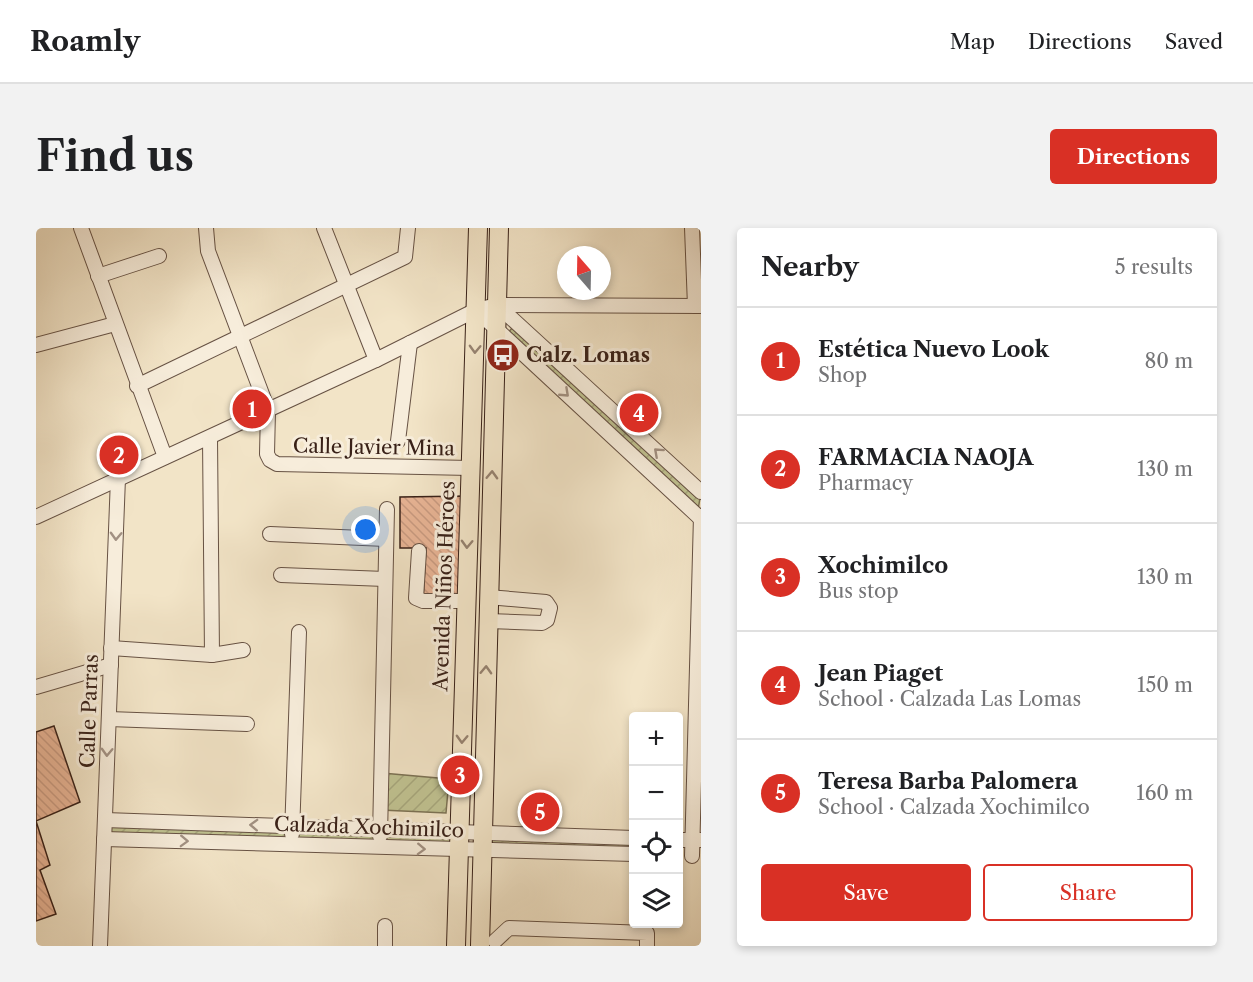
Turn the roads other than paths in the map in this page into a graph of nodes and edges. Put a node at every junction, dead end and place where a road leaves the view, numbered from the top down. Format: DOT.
graph roads {
  1 [pos="81,228"];
  2 [pos="206,228"];
  3 [pos="324,228"];
  4 [pos="408,228"];
  5 [pos="478,228"];
  6 [pos="499,228"];
  7 [pos="692,228"];
  8 [pos="159,256"];
  9 [pos="98,276"];
  10 [pos="345,286"];
  11 [pos="497,305"];
  12 [pos="698,306"];
  13 [pos="476,310"];
  14 [pos="115,324"];
  15 [pos="496,330"];
  16 [pos="238,335"];
  17 [pos="410,344"];
  18 [pos="36,345"];
  19 [pos="375,360"];
  20 [pos="137,386"];
  21 [pos="268,410"];
  22 [pos="210,438"];
  23 [pos="398,441"];
  24 [pos="165,457"];
  25 [pos="470,468"];
  26 [pos="118,478"];
  27 [pos="701,492"];
  28 [pos="387,508"];
  29 [pos="36,517"];
  30 [pos="701,518"];
  31 [pos="270,534"];
  32 [pos="386,539"];
  33 [pos="419,552"];
  34 [pos="281,575"];
  35 [pos="385,579"];
  36 [pos="489,597"];
  37 [pos="466,601"];
  38 [pos="488,621"];
  39 [pos="299,632"];
  40 [pos="111,648"];
  41 [pos="243,650"];
  42 [pos="212,655"];
  43 [pos="111,664"];
  44 [pos="36,687"];
  45 [pos="108,719"];
  46 [pos="247,724"];
  47 [pos="105,820"];
  48 [pos="164,822"];
  49 [pos="226,824"];
  50 [pos="293,826"];
  51 [pos="380,830"];
  52 [pos="629,838"];
  53 [pos="104,839"];
  54 [pos="697,840"];
  55 [pos="162,841"];
  56 [pos="459,841"];
  57 [pos="481,842"];
  58 [pos="225,843"];
  59 [pos="291,845"];
  60 [pos="380,847"];
  61 [pos="629,854"];
  62 [pos="690,856"];
  63 [pos="385,926"];
  64 [pos="616,932"];
  65 [pos="487,944"];
  66 [pos="100,946"];
  67 [pos="385,946"];
  68 [pos="456,946"];
  69 [pos="615,946"];
  70 [pos="647,946"];
  1 -- 9 [label="street"];
  2 -- 16 [label="street, Calle Javier Mina"];
  3 -- 10 [label="street"];
  4 -- 10 [label="street"];
  5 -- 13 [label="main road, Avenida Niños Héroes"];
  6 -- 11 [label="main road"];
  7 -- 12 [label="street"];
  8 -- 9 [label="street"];
  9 -- 14 [label="street"];
  10 -- 16 [label="street"];
  10 -- 19 [label="street"];
  11 -- 12 [label="street"];
  11 -- 13 [label="street"];
  11 -- 15 [label="main road"];
  27 -- 11 [label="street, one-way"];
  13 -- 15 [label="street"];
  13 -- 17 [label="street"];
  13 -- 25 [label="main road, Avenida Niños Héroes, one-way"];
  14 -- 18 [label="street"];
  14 -- 20 [label="street"];
  15 -- 30 [label="street, one-way"];
  36 -- 15 [label="main road, one-way"];
  16 -- 20 [label="street"];
  16 -- 21 [label="street, Calle Javier Mina"];
  17 -- 19 [label="street"];
  17 -- 23 [label="street"];
  19 -- 21 [label="street"];
  20 -- 24 [label="street"];
  21 -- 22 [label="street"];
  21 -- 25 [label="street, Calle Javier Mina"];
  22 -- 24 [label="street"];
  22 -- 42 [label="street"];
  24 -- 26 [label="street"];
  25 -- 37 [label="main road, Avenida Niños Héroes, one-way"];
  26 -- 29 [label="street"];
  26 -- 40 [label="street, Calle Parras, one-way"];
  28 -- 32 [label="street"];
  30 -- 54 [label="street"];
  31 -- 32 [label="street"];
  32 -- 35 [label="street"];
  33 -- 37 [label="street"];
  34 -- 35 [label="street"];
  35 -- 51 [label="street"];
  36 -- 38 [label="main road"];
  36 -- 38 [label="street"];
  37 -- 56 [label="main road, Avenida Niños Héroes, one-way"];
  57 -- 38 [label="main road, one-way"];
  39 -- 50 [label="street"];
  40 -- 42 [label="street"];
  40 -- 43 [label="street, Calle Parras"];
  41 -- 42 [label="street"];
  43 -- 44 [label="street"];
  43 -- 45 [label="street, Calle Parras"];
  45 -- 46 [label="street"];
  45 -- 47 [label="street, Calle Parras, one-way"];
  47 -- 48 [label="street, Calzada Xochimilco"];
  47 -- 53 [label="street, Calle Parras"];
  48 -- 49 [label="street, Calzada Xochimilco"];
  48 -- 55 [label="street"];
  50 -- 49 [label="street, Calzada Xochimilco, one-way"];
  49 -- 58 [label="street"];
  50 -- 51 [label="street, Calzada Xochimilco"];
  50 -- 59 [label="street"];
  51 -- 56 [label="street, Calzada Xochimilco"];
  51 -- 60 [label="street"];
  52 -- 57 [label="street, Calzada Xochimilco"];
  53 -- 55 [label="street, Calzada Xochimilco"];
  53 -- 66 [label="street, Calle Parras"];
  54 -- 62 [label="street"];
  55 -- 58 [label="street, Calzada Xochimilco, one-way"];
  56 -- 57 [label="street, Calzada Xochimilco"];
  60 -- 56 [label="street, Calzada Xochimilco, one-way"];
  56 -- 68 [label="main road, Avenida Niños Héroes"];
  57 -- 61 [label="street, Calzada Xochimilco"];
  57 -- 65 [label="main road"];
  58 -- 59 [label="street, Calzada Xochimilco"];
  59 -- 60 [label="street, Calzada Xochimilco"];
  63 -- 67 [label="street"];
  64 -- 65 [label="street"];
  64 -- 69 [label="street"];
  64 -- 70 [label="street"];
}
